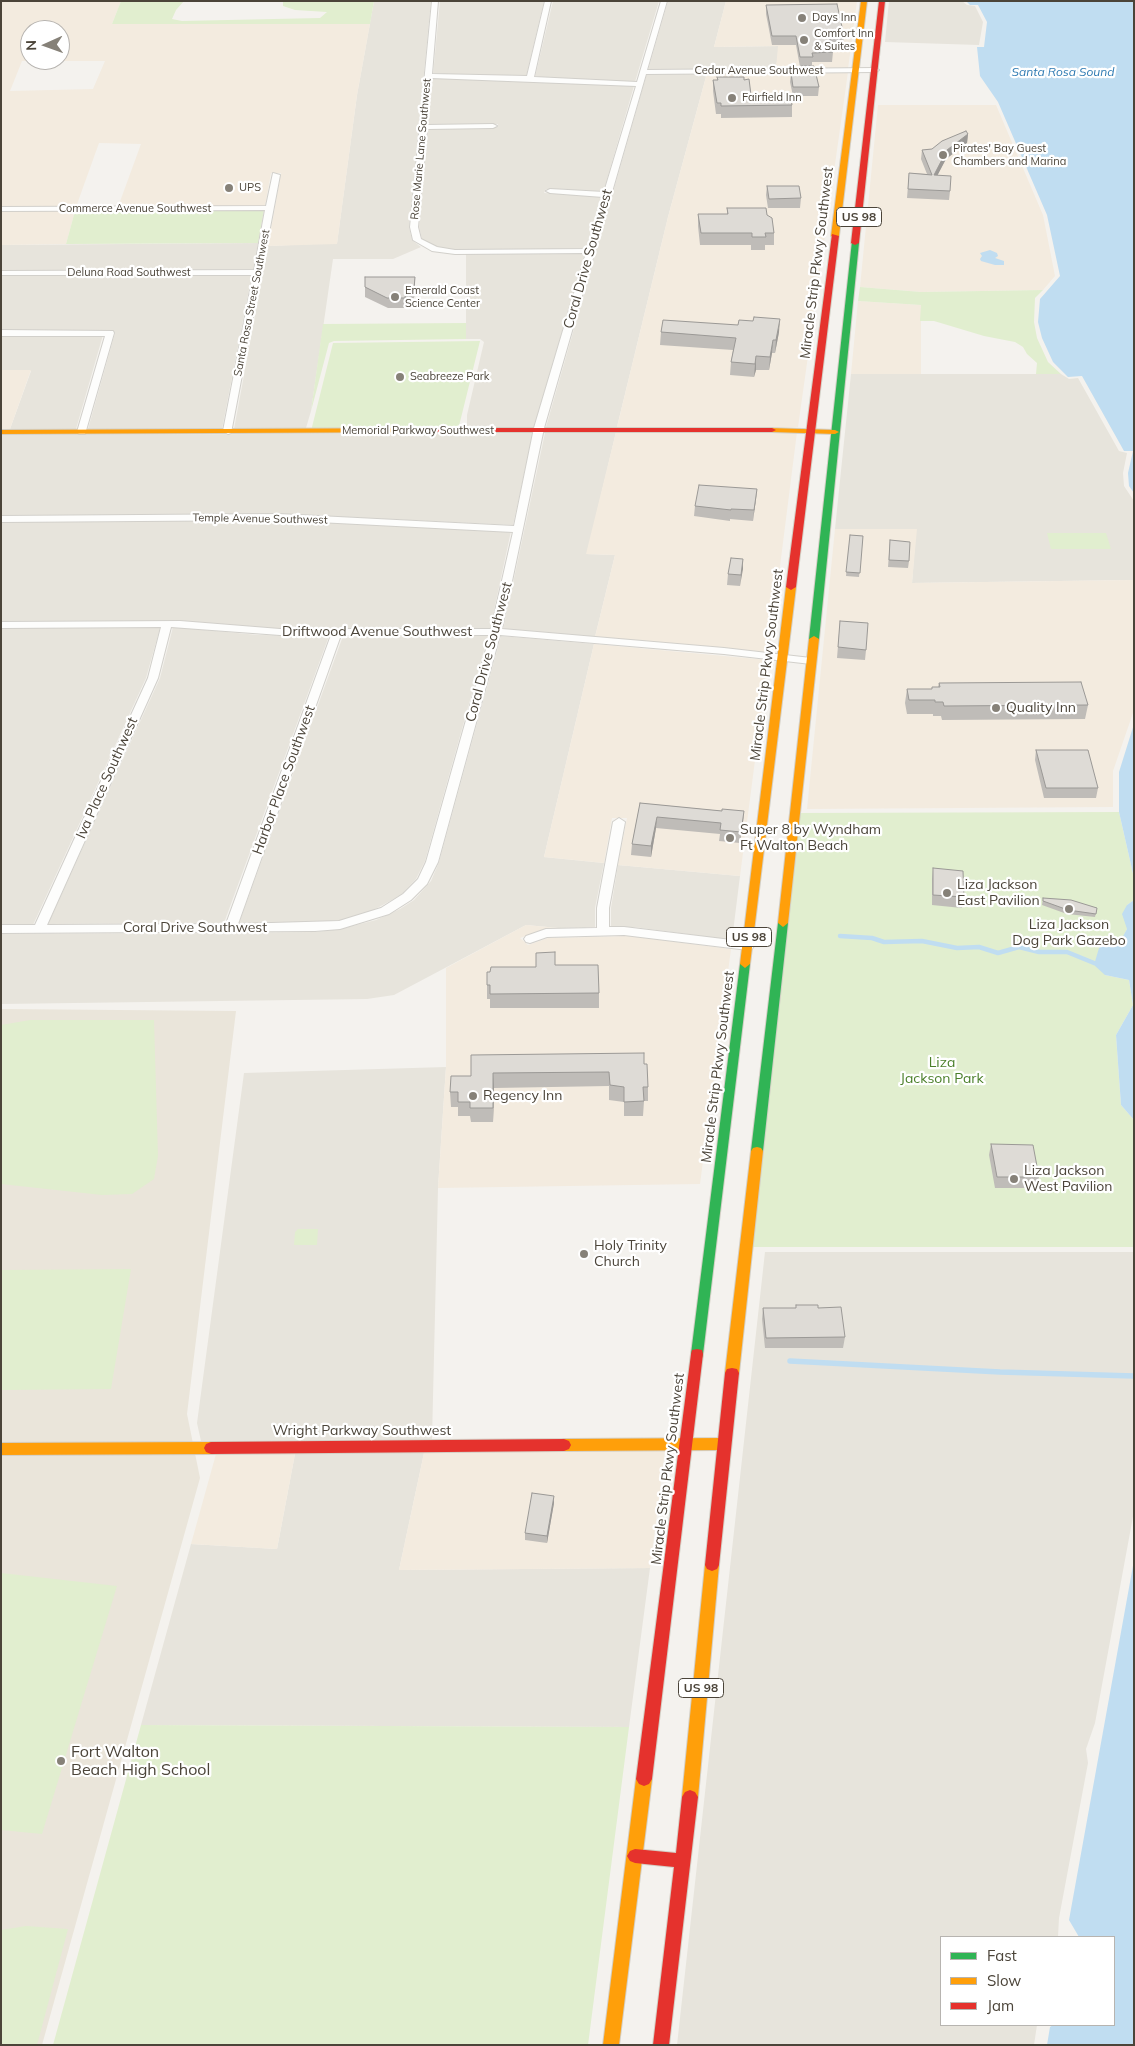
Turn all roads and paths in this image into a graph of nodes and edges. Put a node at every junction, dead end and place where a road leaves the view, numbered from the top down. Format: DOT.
graph roads {
  1 [pos="435,1"];
  2 [pos="548,1"];
  3 [pos="664,1"];
  4 [pos="864,1"];
  5 [pos="882,1"];
  6 [pos="856,70"];
  7 [pos="875,70"];
  8 [pos="643,72"];
  9 [pos="428,76"];
  10 [pos="530,78"];
  11 [pos="639,84"];
  12 [pos="493,126"];
  13 [pos="424,127"];
  14 [pos="276,175"];
  15 [pos="550,192"];
  16 [pos="607,195"];
  17 [pos="270,208"];
  18 [pos="1,209"];
  19 [pos="591,251"];
  20 [pos="258,272"];
  21 [pos="1,273"];
  22 [pos="1,333"];
  23 [pos="539,430"];
  24 [pos="228,431"];
  25 [pos="811,431"];
  26 [pos="1,432"];
  27 [pos="82,432"];
  28 [pos="835,432"];
  29 [pos="1,519"];
  30 [pos="518,529"];
  31 [pos="167,624"];
  32 [pos="1,625"];
  33 [pos="496,632"];
  34 [pos="337,633"];
  35 [pos="783,658"];
  36 [pos="812,661"];
  37 [pos="619,822"];
  38 [pos="230,928"];
  39 [pos="1,929"];
  40 [pos="39,929"];
  41 [pos="604,932"];
  42 [pos="530,939"];
  43 [pos="748,946"];
  44 [pos="686,1443"];
  45 [pos="724,1444"];
  46 [pos="1,1449"];
  47 [pos="635,1856"];
  48 [pos="683,1861"];
  49 [pos="611,2045"];
  50 [pos="661,2045"];
  1 -- 9 [label="street, Rose Marie Lane Southwest"];
  2 -- 10 [label="street"];
  3 -- 8 [label="street, Coral Drive Southwest"];
  4 -- 6 [label="main road, Miracle Strip Pkwy Southwest / US 98"];
  5 -- 7 [label="main road, US 98"];
  6 -- 7 [label="street, Cedar Avenue Southwest"];
  6 -- 8 [label="street, Cedar Avenue Southwest"];
  6 -- 25 [label="main road, Miracle Strip Pkwy Southwest / US 98"];
  7 -- 28 [label="main road, US 98"];
  8 -- 11 [label="street, Coral Drive Southwest"];
  9 -- 10 [label="street"];
  9 -- 13 [label="street, Rose Marie Lane Southwest"];
  10 -- 11 [label="street"];
  11 -- 16 [label="street, Coral Drive Southwest"];
  12 -- 13 [label="street"];
  13 -- 19 [label="street, Rose Marie Lane Southwest"];
  14 -- 17 [label="street, Santa Rosa Street Southwest"];
  15 -- 16 [label="street"];
  16 -- 19 [label="street, Coral Drive Southwest"];
  17 -- 18 [label="street, Commerce Avenue Southwest"];
  17 -- 20 [label="street, Santa Rosa Street Southwest"];
  19 -- 23 [label="street, Coral Drive Southwest"];
  20 -- 21 [label="street, Deluna Road Southwest"];
  20 -- 24 [label="street, Santa Rosa Street Southwest"];
  22 -- 27 [label="street"];
  23 -- 24 [label="main road, Memorial Parkway Southwest"];
  23 -- 25 [label="main road, Memorial Parkway Southwest"];
  23 -- 30 [label="street, Coral Drive Southwest"];
  24 -- 27 [label="main road, Memorial Parkway Southwest"];
  25 -- 28 [label="main road, Memorial Parkway Southwest"];
  25 -- 35 [label="main road, Miracle Strip Pkwy Southwest / US 98"];
  26 -- 27 [label="main road, Memorial Parkway Southwest"];
  28 -- 36 [label="main road, US 98"];
  29 -- 30 [label="street, Temple Avenue Southwest"];
  30 -- 33 [label="street, Coral Drive Southwest"];
  31 -- 32 [label="street, Driftwood Avenue Southwest"];
  31 -- 34 [label="street, Driftwood Avenue Southwest"];
  31 -- 40 [label="street, Iva Place Southwest"];
  33 -- 34 [label="street, Driftwood Avenue Southwest"];
  33 -- 35 [label="street, Driftwood Avenue Southwest"];
  33 -- 38 [label="street, Coral Drive Southwest"];
  34 -- 38 [label="street, Harbor Place Southwest"];
  35 -- 36 [label="street, Driftwood Avenue Southwest"];
  35 -- 43 [label="main road, Miracle Strip Pkwy Southwest / US 98"];
  36 -- 45 [label="main road, US 98"];
  37 -- 41 [label="street"];
  38 -- 40 [label="street, Coral Drive Southwest"];
  39 -- 40 [label="street, Coral Drive Southwest"];
  41 -- 42 [label="street"];
  41 -- 43 [label="street"];
  43 -- 44 [label="main road, Miracle Strip Pkwy Southwest / US 98"];
  44 -- 45 [label="main road, Wright Parkway Southwest"];
  44 -- 46 [label="main road, Wright Parkway Southwest"];
  44 -- 47 [label="main road, Miracle Strip Pkwy Southwest / US 98"];
  45 -- 48 [label="main road, US 98"];
  47 -- 48 [label="main road"];
  47 -- 49 [label="main road, Miracle Strip Pkwy Southwest / US 98"];
  48 -- 50 [label="main road, US 98"];
}
